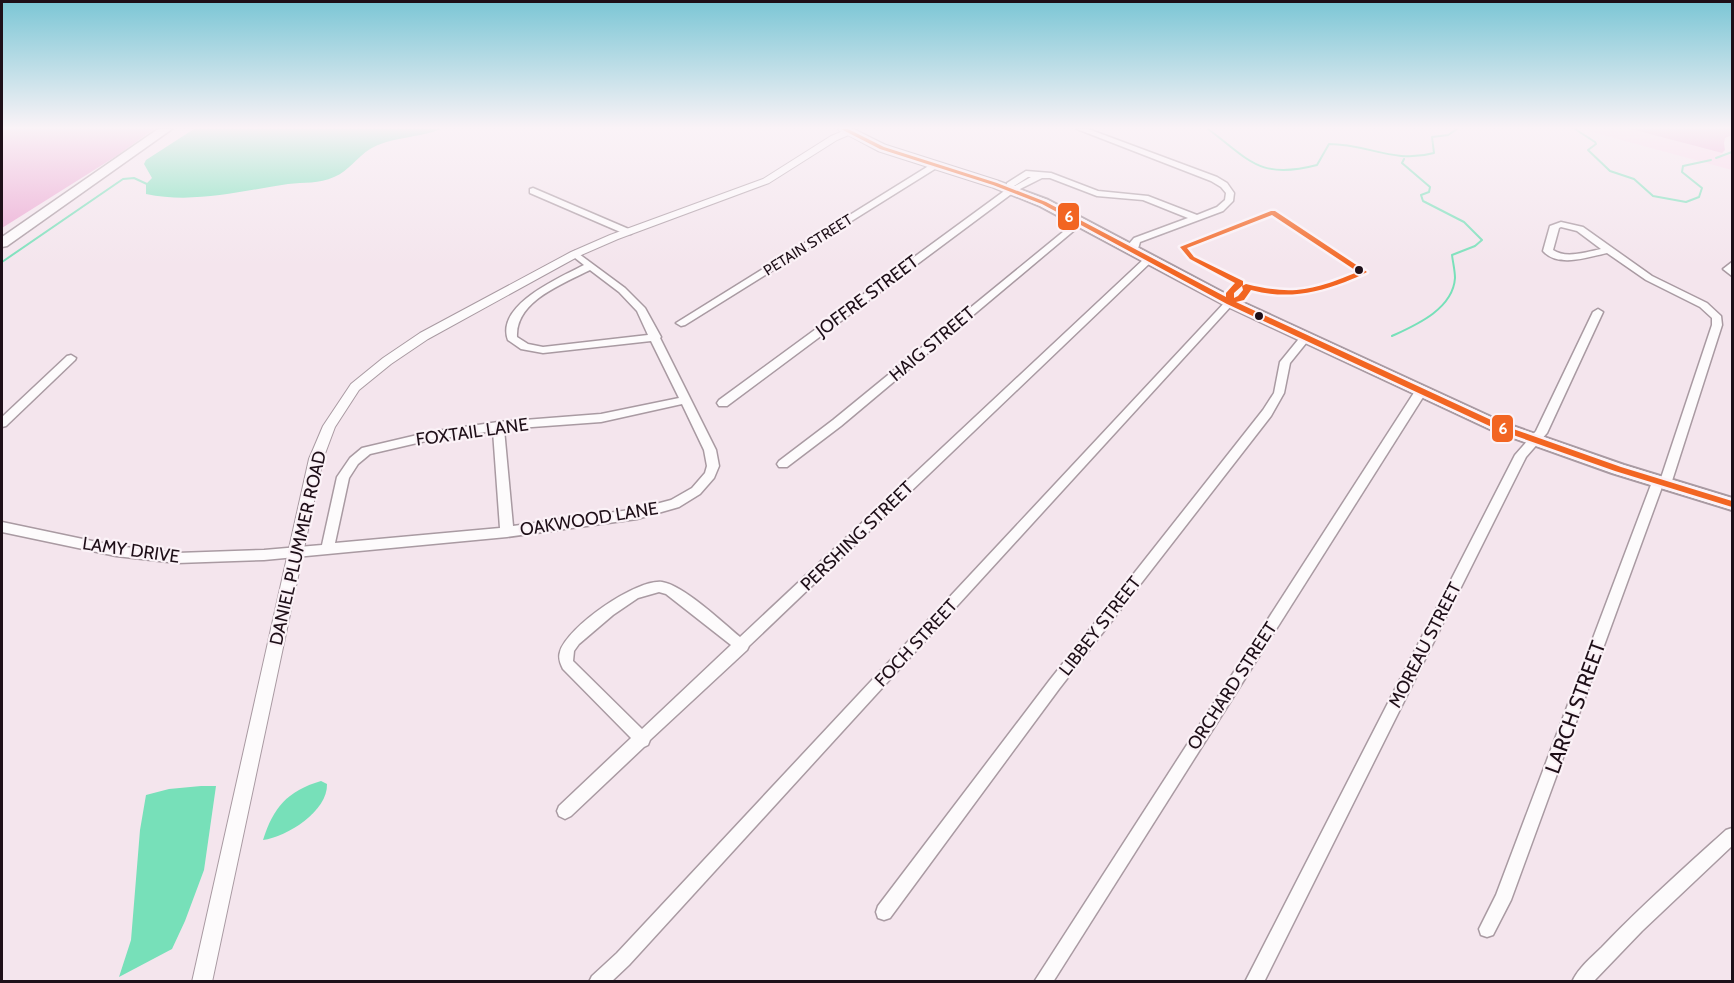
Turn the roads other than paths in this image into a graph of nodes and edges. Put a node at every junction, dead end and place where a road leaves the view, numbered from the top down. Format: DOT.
graph roads {
  1 [pos="100,175"];
  2 [pos="776,175"];
  3 [pos="920,175"];
  4 [pos="964,175"];
  5 [pos="1025,175"];
  6 [pos="1041,175"];
  7 [pos="1201,175"];
  8 [pos="1011,190"];
  9 [pos="532,191"];
  10 [pos="1197,218"];
  11 [pos="1080,221"];
  12 [pos="628,231"];
  13 [pos="2,243"];
  14 [pos="1609,250"];
  15 [pos="1132,252"];
  16 [pos="575,254"];
  17 [pos="1148,260"];
  18 [pos="591,266"];
  19 [pos="1230,302"];
  20 [pos="1598,312"];
  21 [pos="681,323"];
  22 [pos="656,337"];
  23 [pos="1306,337"];
  24 [pos="71,358"];
  25 [pos="1422,391"];
  26 [pos="685,400"];
  27 [pos="723,403"];
  28 [pos="2,423"];
  29 [pos="498,426"];
  30 [pos="1533,441"];
  31 [pos="783,464"];
  32 [pos="1662,483"];
  33 [pos="1732,504"];
  34 [pos="2,527"];
  35 [pos="507,532"];
  36 [pos="327,549"];
  37 [pos="297,551"];
  38 [pos="742,646"];
  39 [pos="643,740"];
  40 [pos="565,811"];
  41 [pos="1732,836"];
  42 [pos="884,912"];
  43 [pos="1487,929"];
  44 [pos="202,981"];
  45 [pos="598,981"];
  46 [pos="1043,981"];
  47 [pos="1254,981"];
  48 [pos="1581,981"];
  1 -- 13 [label="main road"];
  2 -- 12 [label="street, DANIEL PLUMMER ROAD"];
  3 -- 21 [label="street, PETAIN STREET"];
  4 -- 8 [label="main road"];
  5 -- 8 [label="street"];
  6 -- 8 [label="street"];
  6 -- 10 [label="street"];
  7 -- 10 [label="street"];
  8 -- 11 [label="main road"];
  8 -- 27 [label="street, JOFFRE STREET"];
  9 -- 12 [label="street"];
  10 -- 15 [label="street"];
  11 -- 15 [label="main road"];
  11 -- 31 [label="street, HAIG STREET"];
  12 -- 16 [label="street, DANIEL PLUMMER ROAD"];
  14 -- 14 [label="street, LARCH STREET"];
  14 -- 32 [label="street, LARCH STREET"];
  15 -- 17 [label="main road"];
  16 -- 18 [label="street, OAKWOOD LANE"];
  16 -- 37 [label="street, DANIEL PLUMMER ROAD"];
  17 -- 19 [label="main road"];
  17 -- 38 [label="street, PERSHING STREET"];
  18 -- 22 [label="street, OAKWOOD LANE"];
  18 -- 22 [label="street"];
  19 -- 23 [label="main road"];
  19 -- 45 [label="street, FOCH STREET"];
  20 -- 30 [label="street, MOREAU STREET"];
  22 -- 26 [label="street, OAKWOOD LANE"];
  23 -- 25 [label="main road"];
  23 -- 42 [label="street, LIBBEY STREET"];
  24 -- 28 [label="street"];
  25 -- 30 [label="main road"];
  25 -- 46 [label="street, ORCHARD STREET"];
  26 -- 29 [label="street, FOXTAIL LANE"];
  26 -- 35 [label="street, OAKWOOD LANE"];
  29 -- 35 [label="street"];
  29 -- 36 [label="street, FOXTAIL LANE"];
  30 -- 32 [label="main road"];
  30 -- 47 [label="street, MOREAU STREET"];
  32 -- 33 [label="main road"];
  32 -- 43 [label="street, LARCH STREET"];
  34 -- 37 [label="street, LAMY DRIVE"];
  35 -- 36 [label="street, OAKWOOD LANE"];
  36 -- 37 [label="street, OAKWOOD LANE"];
  37 -- 44 [label="street, DANIEL PLUMMER ROAD"];
  38 -- 39 [label="street, PERSHING STREET"];
  38 -- 39 [label="street"];
  39 -- 40 [label="street, PERSHING STREET"];
  41 -- 48 [label="street"];
}
